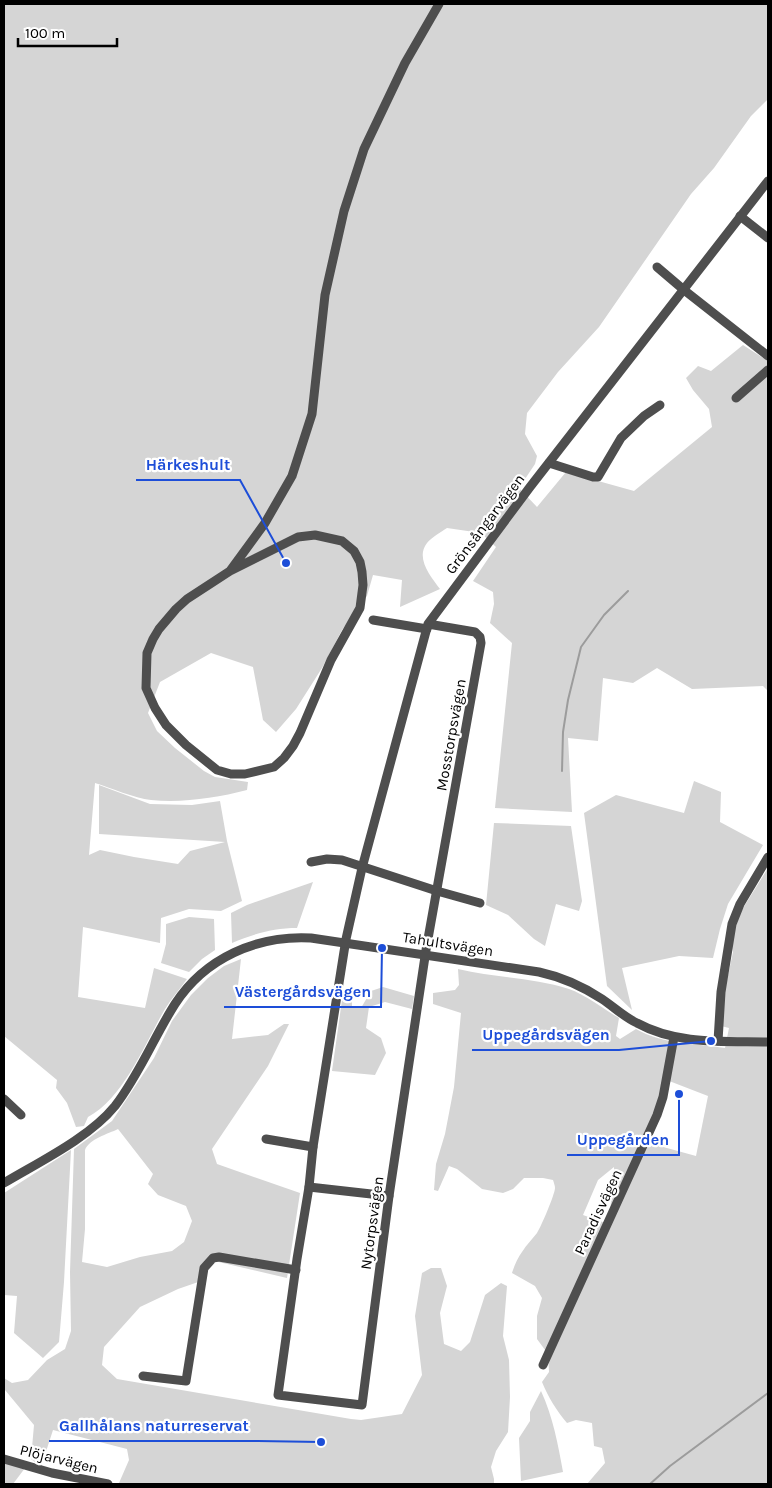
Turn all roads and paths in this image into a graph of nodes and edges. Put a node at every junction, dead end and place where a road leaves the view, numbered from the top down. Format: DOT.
graph roads {
  1 [pos="439,4"];
  2 [pos="768,181"];
  3 [pos="740,216"];
  4 [pos="768,238"];
  5 [pos="657,267"];
  6 [pos="684,290"];
  7 [pos="768,356"];
  8 [pos="768,370"];
  9 [pos="736,398"];
  10 [pos="660,405"];
  11 [pos="549,463"];
  12 [pos="230,571"];
  13 [pos="373,620"];
  14 [pos="427,626"];
  15 [pos="768,857"];
  16 [pos="311,862"];
  17 [pos="362,868"];
  18 [pos="436,891"];
  19 [pos="480,903"];
  20 [pos="345,943"];
  21 [pos="425,957"];
  22 [pos="674,1037"];
  23 [pos="718,1041"];
  24 [pos="768,1042"];
  25 [pos="4,1098"];
  26 [pos="21,1116"];
  27 [pos="266,1139"];
  28 [pos="313,1146"];
  29 [pos="4,1183"];
  30 [pos="309,1187"];
  31 [pos="390,1196"];
  32 [pos="296,1270"];
  33 [pos="543,1365"];
  34 [pos="143,1376"];
  35 [pos="278,1395"];
  36 [pos="4,1459"];
  37 [pos="108,1484"];
  1 -- 12 [label="street"];
  2 -- 3 [label="street, Grönsångarvägen"];
  3 -- 4 [label="street"];
  3 -- 6 [label="street, Grönsångarvägen"];
  5 -- 6 [label="street"];
  6 -- 7 [label="street"];
  6 -- 11 [label="street, Grönsångarvägen"];
  8 -- 9 [label="street"];
  10 -- 11 [label="street"];
  11 -- 14 [label="street, Grönsångarvägen"];
  12 -- 12 [label="street"];
  13 -- 14 [label="street"];
  14 -- 17 [label="street, Grönsångarvägen"];
  14 -- 18 [label="street, Mosstorpsvägen"];
  15 -- 23 [label="street"];
  16 -- 17 [label="street"];
  17 -- 18 [label="street"];
  17 -- 20 [label="street, Grönsångarvägen"];
  18 -- 19 [label="street"];
  18 -- 21 [label="street, Mosstorpsvägen"];
  20 -- 21 [label="street, Tahultsvägen"];
  20 -- 28 [label="street, Grönsångarvägen"];
  20 -- 29 [label="street, Tahultsvägen"];
  21 -- 22 [label="street, Tahultsvägen"];
  21 -- 31 [label="street, Nytorpsvägen"];
  22 -- 23 [label="street, Tahultsvägen"];
  22 -- 33 [label="street, Paradisvägen"];
  23 -- 24 [label="street, Tahultsvägen"];
  25 -- 26 [label="street"];
  27 -- 28 [label="street"];
  28 -- 30 [label="street, Grönsångarvägen"];
  30 -- 31 [label="street"];
  30 -- 32 [label="street, Grönsångarvägen"];
  31 -- 35 [label="street, Nytorpsvägen"];
  32 -- 34 [label="street"];
  32 -- 35 [label="street, Grönsångarvägen"];
  36 -- 37 [label="street, Plöjarvägen"];
}
